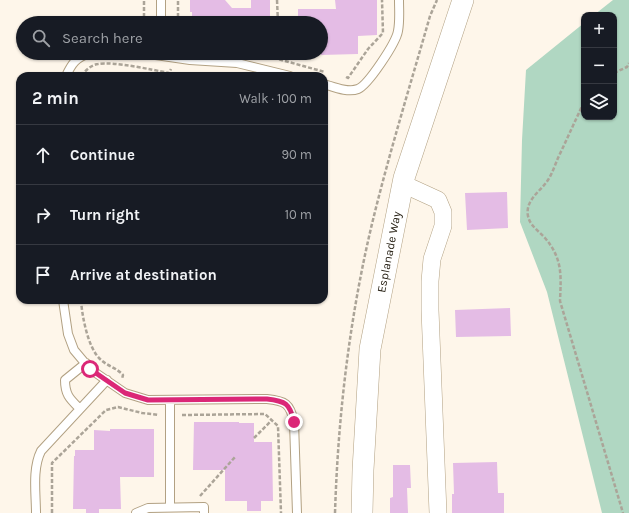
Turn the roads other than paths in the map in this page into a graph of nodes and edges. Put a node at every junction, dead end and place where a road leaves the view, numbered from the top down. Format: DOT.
graph roads {
  1 [pos="161,0"];
  2 [pos="399,0"];
  3 [pos="463,0"];
  4 [pos="160,16"];
  5 [pos="76,60"];
  6 [pos="206,60"];
  7 [pos="68,72"];
  8 [pos="274,72"];
  9 [pos="328,85"];
  10 [pos="403,184"];
  11 [pos="64,304"];
  12 [pos="86,364"];
  13 [pos="107,380"];
  14 [pos="170,400"];
  15 [pos="80,409"];
  16 [pos="170,507"];
  17 [pos="36,513"];
  18 [pos="136,513"];
  19 [pos="204,513"];
  20 [pos="297,513"];
  21 [pos="362,513"];
  22 [pos="438,513"];
  1 -- 4 [label="lane"];
  2 -- 9 [label="lane"];
  3 -- 10 [label="street, Esplanade Way"];
  5 -- 7 [label="lane"];
  6 -- 8 [label="lane"];
  10 -- 21 [label="street, Esplanade Way"];
  10 -- 22 [label="street"];
  11 -- 12 [label="lane"];
  12 -- 13 [label="lane"];
  12 -- 15 [label="lane"];
  13 -- 14 [label="lane"];
  13 -- 15 [label="lane"];
  14 -- 16 [label="lane"];
  14 -- 20 [label="lane"];
  15 -- 17 [label="lane"];
  16 -- 18 [label="lane"];
  16 -- 19 [label="lane"];
}
